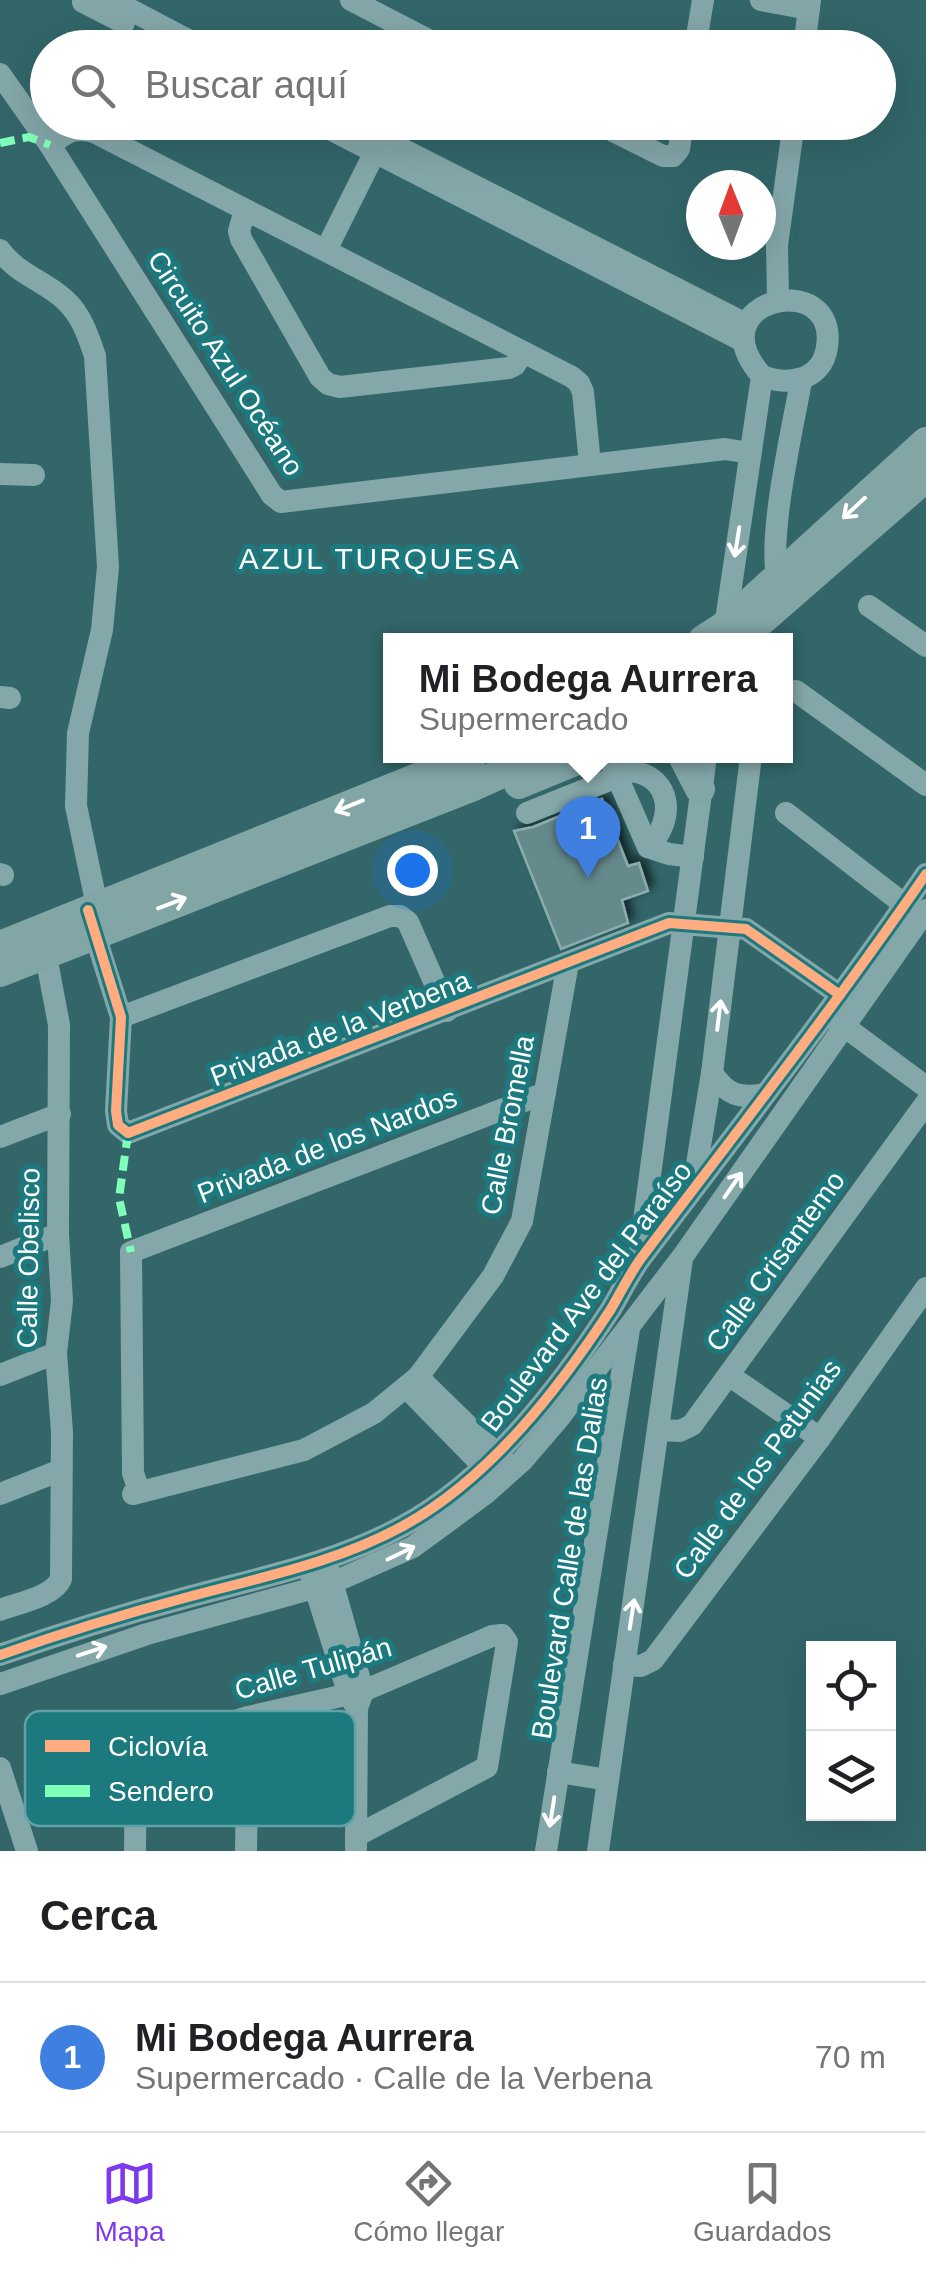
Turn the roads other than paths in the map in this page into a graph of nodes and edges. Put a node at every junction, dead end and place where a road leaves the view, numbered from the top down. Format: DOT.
graph roads {
  1 [pos="112,0"];
  2 [pos="351,0"];
  3 [pos="703,0"];
  4 [pos="761,0"];
  5 [pos="83,2"];
  6 [pos="810,4"];
  7 [pos="137,30"];
  8 [pos="169,30"];
  9 [pos="405,30"];
  10 [pos="698,30"];
  11 [pos="806,30"];
  12 [pos="0,74"];
  13 [pos="30,117"];
  14 [pos="46,140"];
  15 [pos="56,140"];
  16 [pos="109,140"];
  17 [pos="381,140"];
  18 [pos="386,140"];
  19 [pos="632,140"];
  20 [pos="680,140"];
  21 [pos="792,140"];
  22 [pos="50,145"];
  23 [pos="245,210"];
  24 [pos="0,250"];
  25 [pos="326,250"];
  26 [pos="778,299"];
  27 [pos="745,333"];
  28 [pos="522,353"];
  29 [pos="762,376"];
  30 [pos="801,380"];
  31 [pos="926,442"];
  32 [pos="750,453"];
  33 [pos="590,464"];
  34 [pos="0,474"];
  35 [pos="34,474"];
  36 [pos="921,484"];
  37 [pos="780,590"];
  38 [pos="869,606"];
  39 [pos="723,633"];
  40 [pos="727,633"];
  41 [pos="779,633"];
  42 [pos="926,646"];
  43 [pos="796,691"];
  44 [pos="456,763"];
  45 [pos="524,763"];
  46 [pos="569,763"];
  47 [pos="687,763"];
  48 [pos="705,763"];
  49 [pos="750,763"];
  50 [pos="611,766"];
  51 [pos="926,785"];
  52 [pos="700,788"];
  53 [pos="786,813"];
  54 [pos="527,814"];
  55 [pos="648,847"];
  56 [pos="288,858"];
  57 [pos="692,865"];
  58 [pos="926,874"];
  59 [pos="736,878"];
  60 [pos="918,917"];
  61 [pos="87,921"];
  62 [pos="684,924"];
  63 [pos="730,928"];
  64 [pos="45,941"];
  65 [pos="0,946"];
  66 [pos="568,963"];
  67 [pos="0,972"];
  68 [pos="447,1011"];
  69 [pos="837,1012"];
  70 [pos="122,1017"];
  71 [pos="712,1073"];
  72 [pos="926,1086"];
  73 [pos="545,1093"];
  74 [pos="765,1094"];
  75 [pos="926,1103"];
  76 [pos="60,1114"];
  77 [pos="0,1137"];
  78 [pos="693,1192"];
  79 [pos="58,1234"];
  80 [pos="645,1253"];
  81 [pos="683,1256"];
  82 [pos="0,1257"];
  83 [pos="661,1283"];
  84 [pos="926,1288"];
  85 [pos="630,1322"];
  86 [pos="56,1353"];
  87 [pos="0,1375"];
  88 [pos="730,1376"];
  89 [pos="412,1382"];
  90 [pos="660,1430"];
  91 [pos="820,1438"];
  92 [pos="497,1468"];
  93 [pos="61,1470"];
  94 [pos="136,1493"];
  95 [pos="0,1494"];
  96 [pos="320,1574"];
  97 [pos="0,1610"];
  98 [pos="0,1655"];
  99 [pos="624,1665"];
  100 [pos="0,1684"];
  101 [pos="356,1698"];
  102 [pos="282,1711"];
  103 [pos="0,1768"];
  104 [pos="558,1772"];
  105 [pos="608,1780"];
  106 [pos="246,1826"];
  107 [pos="356,1843"];
  108 [pos="27,1851"];
  109 [pos="246,1851"];
  110 [pos="546,1851"];
  111 [pos="598,1851"];
  1 -- 8 [label="street"];
  2 -- 9 [label="street"];
  3 -- 10 [label="street"];
  4 -- 6 [label="street"];
  5 -- 7 [label="street"];
  6 -- 11 [label="street"];
  12 -- 13 [label="street, Circuito Azul Océano"];
  14 -- 22 [label="street, Circuito Azul Océano"];
  15 -- 22 [label="street"];
  16 -- 23 [label="street"];
  17 -- 25 [label="street"];
  18 -- 27 [label="street"];
  19 -- 20 [label="street"];
  21 -- 26 [label="street"];
  22 -- 33 [label="street, Circuito Azul Océano"];
  23 -- 25 [label="street"];
  23 -- 28 [label="street"];
  24 -- 61 [label="street"];
  25 -- 28 [label="street"];
  26 -- 27 [label="street"];
  26 -- 30 [label="street"];
  27 -- 29 [label="street"];
  28 -- 33 [label="street"];
  29 -- 30 [label="street"];
  29 -- 32 [label="street"];
  30 -- 37 [label="street"];
  31 -- 37 [label="main road, one-way"];
  32 -- 33 [label="street, Circuito Azul Océano"];
  32 -- 39 [label="street, one-way"];
  34 -- 35 [label="street"];
  36 -- 37 [label="main road"];
  36 -- 41 [label="main road"];
  37 -- 40 [label="main road"];
  38 -- 42 [label="street"];
  43 -- 51 [label="street"];
  44 -- 61 [label="main road, one-way"];
  45 -- 56 [label="main road"];
  46 -- 56 [label="main road"];
  47 -- 52 [label="main road"];
  48 -- 52 [label="street, Boulevard Calle de las Dalias"];
  49 -- 59 [label="street"];
  50 -- 54 [label="street"];
  50 -- 55 [label="street"];
  50 -- 55 [label="street"];
  52 -- 57 [label="street, Boulevard Calle de las Dalias"];
  53 -- 60 [label="street"];
  55 -- 57 [label="street"];
  61 -- 56 [label="main road, one-way"];
  57 -- 59 [label="street"];
  57 -- 62 [label="street, Boulevard Calle de las Dalias"];
  58 -- 60 [label="street, Boulevard Ave del Paraíso"];
  59 -- 63 [label="street"];
  60 -- 69 [label="street, Boulevard Ave del Paraíso"];
  61 -- 64 [label="main road"];
  61 -- 70 [label="street"];
  62 -- 63 [label="street, Privada de la Verbena"];
  62 -- 66 [label="street, Privada de la Verbena"];
  62 -- 80 [label="street, Boulevard Calle de las Dalias"];
  63 -- 69 [label="street"];
  71 -- 63 [label="street, one-way"];
  64 -- 65 [label="main road"];
  64 -- 67 [label="main road"];
  64 -- 76 [label="street, Calle Obelisco"];
  66 -- 68 [label="street, Privada de la Verbena"];
  66 -- 73 [label="street, Calle Bromella"];
  68 -- 70 [label="street"];
  68 -- 70 [label="street, Privada de la Verbena"];
  69 -- 72 [label="street"];
  69 -- 74 [label="street, Boulevard Ave del Paraíso"];
  81 -- 69 [label="street, Boulevard Ave del Paraíso, one-way"];
  71 -- 74 [label="street"];
  71 -- 78 [label="street"];
  73 -- 89 [label="street, Calle Bromella"];
  73 -- 94 [label="street, Privada de los Nardos"];
  74 -- 78 [label="street, Boulevard Ave del Paraíso"];
  75 -- 88 [label="street, Calle Crisantemo"];
  76 -- 77 [label="street"];
  76 -- 79 [label="street, Calle Obelisco"];
  78 -- 80 [label="street, Boulevard Ave del Paraíso"];
  78 -- 81 [label="street"];
  79 -- 82 [label="street"];
  79 -- 86 [label="street, Calle Obelisco"];
  80 -- 81 [label="street"];
  80 -- 83 [label="street"];
  80 -- 85 [label="street, Boulevard Calle de las Dalias"];
  80 -- 92 [label="street, Boulevard Ave del Paraíso"];
  81 -- 83 [label="street, Boulevard Ave del Paraíso"];
  81 -- 90 [label="street"];
  83 -- 85 [label="street, Boulevard Ave del Paraíso"];
  84 -- 91 [label="street, Calle de los Petunias"];
  85 -- 92 [label="street, Boulevard Ave del Paraíso"];
  85 -- 104 [label="street, Boulevard Calle de las Dalias"];
  86 -- 87 [label="street"];
  86 -- 93 [label="street, Calle Obelisco"];
  88 -- 90 [label="street, Calle Crisantemo"];
  88 -- 91 [label="street"];
  89 -- 92 [label="street"];
  89 -- 94 [label="street, Calle Bromella"];
  99 -- 90 [label="street, one-way"];
  91 -- 99 [label="street, Calle de los Petunias"];
  92 -- 96 [label="street, Boulevard Ave del Paraíso"];
  93 -- 95 [label="street"];
  93 -- 97 [label="street, Calle Obelisco"];
  96 -- 98 [label="street, Boulevard Ave del Paraíso"];
  100 -- 96 [label="street, Boulevard Ave del Paraíso, one-way"];
  96 -- 101 [label="street"];
  99 -- 105 [label="street"];
  101 -- 102 [label="street, Calle Tulipán"];
  101 -- 107 [label="street"];
  101 -- 107 [label="street, Calle Tulipán"];
  103 -- 108 [label="street"];
  104 -- 105 [label="street"];
  104 -- 110 [label="street, Boulevard Calle de las Dalias, one-way"];
  105 -- 111 [label="street"];
  106 -- 109 [label="street"];
}
